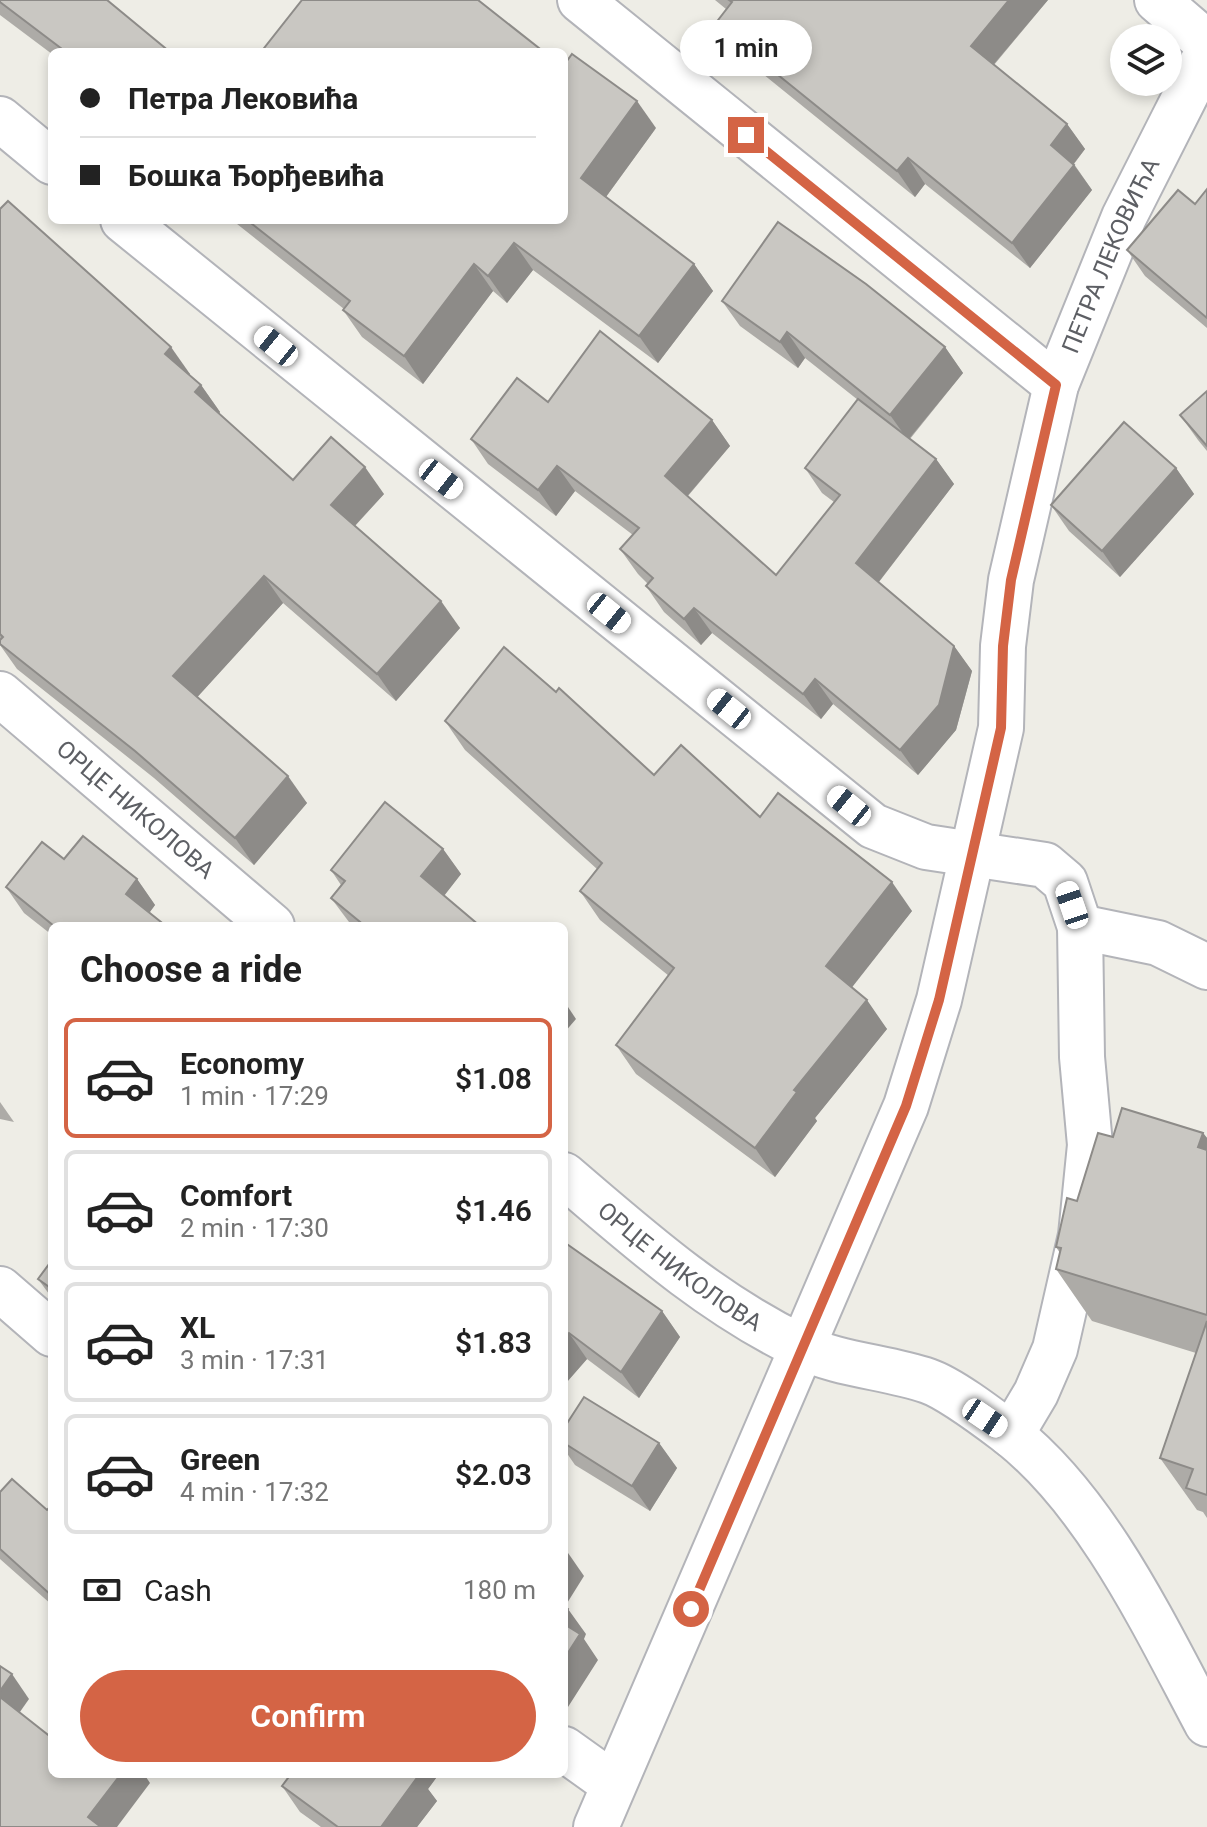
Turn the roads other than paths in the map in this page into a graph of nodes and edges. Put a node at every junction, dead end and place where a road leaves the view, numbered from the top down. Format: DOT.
graph roads {
  1 [pos="580,0"];
  2 [pos="1157,0"];
  3 [pos="1207,43"];
  4 [pos="1207,53"];
  5 [pos="0,119"];
  6 [pos="48,159"];
  7 [pos="128,224"];
  8 [pos="1056,385"];
  9 [pos="0,694"];
  10 [pos="973,855"];
  11 [pos="267,922"];
  12 [pos="1080,927"];
  13 [pos="1207,967"];
  14 [pos="568,1178"];
  15 [pos="0,1289"];
  16 [pos="48,1331"];
  17 [pos="803,1348"];
  18 [pos="1011,1435"];
  19 [pos="1207,1724"];
  20 [pos="568,1752"];
  21 [pos="613,1784"];
  22 [pos="596,1827"];
  1 -- 8 [label="street"];
  2 -- 3 [label="street"];
  4 -- 8 [label="street, ПЕТРА ЛЕКОВИЋА"];
  5 -- 6 [label="street"];
  7 -- 10 [label="street"];
  8 -- 10 [label="street, ПЕТРА ЛЕКОВИЋА"];
  9 -- 11 [label="street, ОРЦЕ НИКОЛОВА"];
  10 -- 12 [label="street"];
  10 -- 17 [label="street, ПЕТРА ЛЕКОВИЋА"];
  12 -- 13 [label="street"];
  12 -- 18 [label="street"];
  14 -- 17 [label="street, ОРЦЕ НИКОЛОВА"];
  15 -- 16 [label="street"];
  17 -- 18 [label="street, ОРЦЕ НИКОЛОВА"];
  17 -- 21 [label="street, ПЕТРА ЛЕКОВИЋА"];
  18 -- 19 [label="street, ОРЦЕ НИКОЛОВА"];
  20 -- 21 [label="street"];
  21 -- 22 [label="street, ПЕТРА ЛЕКОВИЋА"];
}
